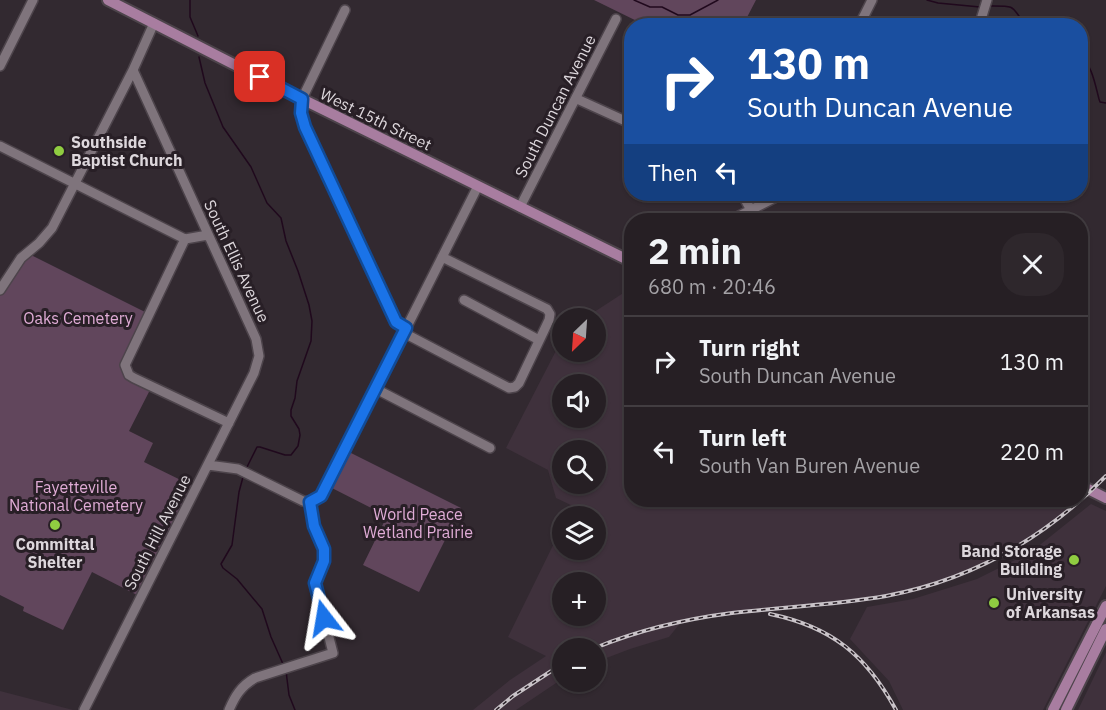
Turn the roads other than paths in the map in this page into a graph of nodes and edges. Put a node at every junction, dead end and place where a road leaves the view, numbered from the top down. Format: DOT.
graph roads {
  1 [pos="33,0"];
  2 [pos="108,0"];
  3 [pos="872,0"];
  4 [pos="987,0"];
  5 [pos="345,10"];
  6 [pos="863,18"];
  7 [pos="981,18"];
  8 [pos="616,19"];
  9 [pos="154,23"];
  10 [pos="0,66"];
  11 [pos="133,70"];
  12 [pos="302,99"];
  13 [pos="577,99"];
  14 [pos="624,120"];
  15 [pos="0,146"];
  16 [pos="74,183"];
  17 [pos="478,186"];
  18 [pos="746,201"];
  19 [pos="768,201"];
  20 [pos="520,207"];
  21 [pos="751,210"];
  22 [pos="745,213"];
  23 [pos="208,235"];
  24 [pos="186,239"];
  25 [pos="442,257"];
  26 [pos="624,258"];
  27 [pos="0,290"];
  28 [pos="464,300"];
  29 [pos="405,330"];
  30 [pos="539,340"];
  31 [pos="375,389"];
  32 [pos="229,423"];
  33 [pos="490,448"];
  34 [pos="208,465"];
  35 [pos="1088,489"];
  36 [pos="1106,498"];
  37 [pos="310,502"];
  38 [pos="1106,606"];
  39 [pos="1106,629"];
  40 [pos="84,710"];
  41 [pos="229,710"];
  42 [pos="1053,710"];
  43 [pos="1066,710"];
  1 -- 10 [label="street"];
  2 -- 9 [label="main road, West 15th Street"];
  3 -- 6 [label="street"];
  4 -- 7 [label="street"];
  5 -- 12 [label="street"];
  8 -- 13 [label="street, South Duncan Avenue"];
  9 -- 11 [label="street"];
  9 -- 12 [label="main road, West 15th Street"];
  11 -- 16 [label="street"];
  11 -- 23 [label="street, South Ellis Avenue"];
  12 -- 17 [label="main road, West 15th Street"];
  12 -- 29 [label="street"];
  13 -- 14 [label="street"];
  13 -- 20 [label="street, South Duncan Avenue"];
  15 -- 16 [label="street"];
  16 -- 24 [label="street"];
  16 -- 27 [label="street"];
  17 -- 20 [label="main road, West 15th Street"];
  17 -- 25 [label="street"];
  18 -- 21 [label="street"];
  19 -- 21 [label="street"];
  20 -- 26 [label="main road, West 15th Street"];
  21 -- 22 [label="street"];
  23 -- 24 [label="street"];
  23 -- 32 [label="street, South Ellis Avenue"];
  24 -- 32 [label="street"];
  25 -- 29 [label="street"];
  25 -- 30 [label="street"];
  28 -- 30 [label="street"];
  29 -- 30 [label="street"];
  29 -- 31 [label="street"];
  31 -- 33 [label="street"];
  31 -- 37 [label="street"];
  32 -- 34 [label="street, South Ellis Avenue"];
  34 -- 37 [label="street, South Hill Avenue"];
  34 -- 40 [label="street, South Hill Avenue"];
  35 -- 36 [label="main road"];
  37 -- 41 [label="street"];
  38 -- 42 [label="main road"];
  39 -- 43 [label="main road"];
}
